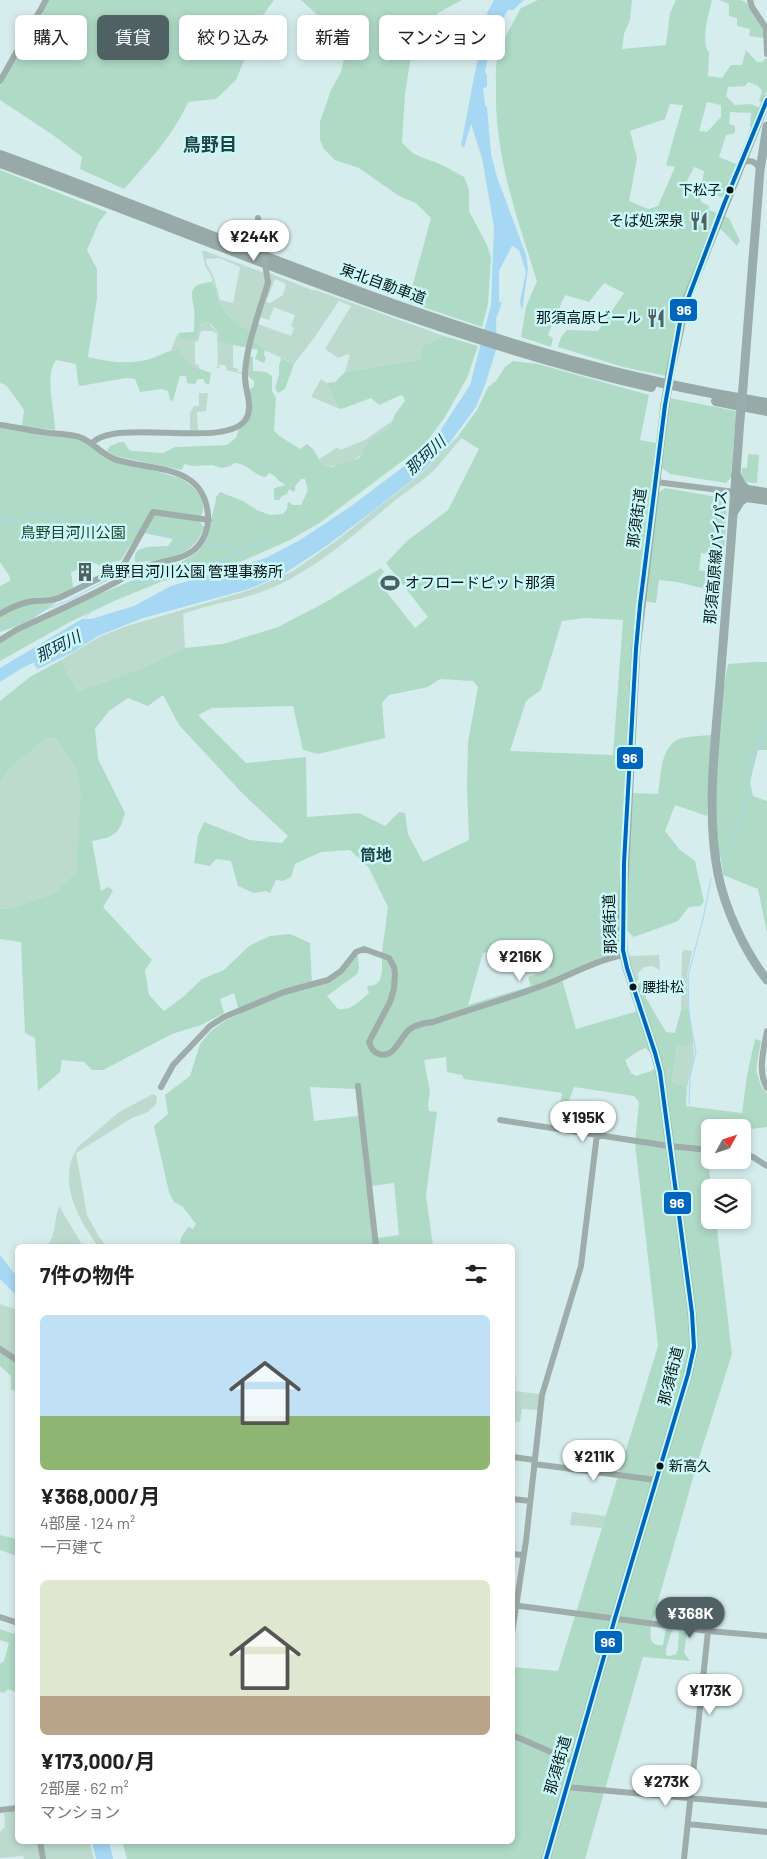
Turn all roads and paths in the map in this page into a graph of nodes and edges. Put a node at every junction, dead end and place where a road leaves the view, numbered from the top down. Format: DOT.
graph roads {
  1 [pos="46,0"];
  2 [pos="750,0"];
  3 [pos="767,54"];
  4 [pos="0,81"];
  5 [pos="767,100"];
  6 [pos="767,126"];
  7 [pos="0,155"];
  8 [pos="0,163"];
  9 [pos="741,163"];
  10 [pos="760,170"];
  11 [pos="258,218"];
  12 [pos="451,328"];
  13 [pos="535,354"];
  14 [pos="767,398"];
  15 [pos="746,400"];
  16 [pos="767,403"];
  17 [pos="767,411"];
  18 [pos="0,424"];
  19 [pos="92,443"];
  20 [pos="736,475"];
  21 [pos="656,482"];
  22 [pos="735,492"];
  23 [pos="747,493"];
  24 [pos="767,493"];
  25 [pos="767,500"];
  26 [pos="734,511"];
  27 [pos="208,520"];
  28 [pos="124,564"];
  29 [pos="130,574"];
  30 [pos="0,614"];
  31 [pos="0,640"];
  32 [pos="624,955"];
  33 [pos="767,980"];
  34 [pos="767,1031"];
  35 [pos="358,1086"];
  36 [pos="161,1087"];
  37 [pos="767,1088"];
  38 [pos="500,1120"];
  39 [pos="596,1134"];
  40 [pos="669,1146"];
  41 [pos="701,1149"];
  42 [pos="751,1156"];
  43 [pos="767,1166"];
  44 [pos="376,1244"];
  45 [pos="0,1349"];
  46 [pos="15,1359"];
  47 [pos="515,1458"];
  48 [pos="535,1462"];
  49 [pos="656,1480"];
  50 [pos="515,1499"];
  51 [pos="530,1501"];
  52 [pos="515,1554"];
  53 [pos="523,1555"];
  54 [pos="515,1580"];
  55 [pos="520,1581"];
  56 [pos="515,1605"];
  57 [pos="0,1617"];
  58 [pos="615,1618"];
  59 [pos="15,1622"];
  60 [pos="708,1631"];
  61 [pos="767,1636"];
  62 [pos="515,1736"];
  63 [pos="574,1762"];
  64 [pos="566,1787"];
  65 [pos="690,1799"];
  66 [pos="767,1805"];
  67 [pos="15,1808"];
  68 [pos="0,1810"];
  69 [pos="688,1824"];
  70 [pos="767,1832"];
  71 [pos="40,1844"];
  72 [pos="43,1859"];
  73 [pos="546,1859"];
  74 [pos="684,1859"];
  1 -- 4 [label="street"];
  2 -- 3 [label="street"];
  5 -- 9 [label="main road, 那須街道"];
  6 -- 10 [label="main road, 那須高原線バイパス"];
  7 -- 12 [label="highway, 東北自動車道"];
  8 -- 12 [label="highway, 東北自動車道"];
  9 -- 10 [label="street"];
  9 -- 21 [label="main road, 那須街道, bridge"];
  10 -- 20 [label="main road, 那須高原線バイパス, bridge"];
  11 -- 19 [label="street, bridge"];
  12 -- 13 [label="highway, 東北自動車道"];
  13 -- 15 [label="highway, 東北自動車道"];
  13 -- 17 [label="highway, 東北自動車道"];
  14 -- 15 [label="highway"];
  15 -- 16 [label="highway, 東北自動車道"];
  18 -- 19 [label="street"];
  19 -- 27 [label="street"];
  20 -- 22 [label="main road, 那須高原線バイパス"];
  20 -- 23 [label="highway"];
  21 -- 22 [label="street"];
  21 -- 32 [label="main road, 那須街道"];
  22 -- 23 [label="highway"];
  22 -- 26 [label="main road, 那須高原線バイパス"];
  23 -- 24 [label="highway"];
  23 -- 25 [label="highway"];
  23 -- 26 [label="highway"];
  26 -- 33 [label="main road, 那須高原線バイパス"];
  27 -- 28 [label="street"];
  27 -- 29 [label="street"];
  28 -- 29 [label="street"];
  28 -- 30 [label="street"];
  29 -- 31 [label="street"];
  32 -- 36 [label="street"];
  32 -- 40 [label="main road, 那須街道"];
  34 -- 37 [label="street"];
  35 -- 44 [label="street"];
  38 -- 39 [label="street"];
  39 -- 40 [label="street"];
  39 -- 48 [label="street"];
  40 -- 41 [label="street"];
  40 -- 49 [label="main road, 那須街道"];
  42 -- 43 [label="street"];
  45 -- 46 [label="street"];
  47 -- 48 [label="street"];
  48 -- 49 [label="street"];
  48 -- 51 [label="street"];
  49 -- 58 [label="main road, 那須街道"];
  50 -- 51 [label="street"];
  51 -- 53 [label="street"];
  52 -- 53 [label="street"];
  53 -- 55 [label="street"];
  54 -- 55 [label="street"];
  55 -- 56 [label="street"];
  56 -- 58 [label="street"];
  57 -- 59 [label="street"];
  58 -- 60 [label="street"];
  58 -- 63 [label="main road, 那須街道"];
  60 -- 61 [label="street"];
  60 -- 65 [label="street"];
  62 -- 63 [label="street"];
  63 -- 64 [label="main road, 那須街道"];
  64 -- 65 [label="street"];
  64 -- 73 [label="main road, 那須街道"];
  65 -- 66 [label="street"];
  65 -- 69 [label="street"];
  67 -- 68 [label="street"];
  69 -- 70 [label="street"];
  69 -- 74 [label="street"];
  71 -- 72 [label="street"];
}
